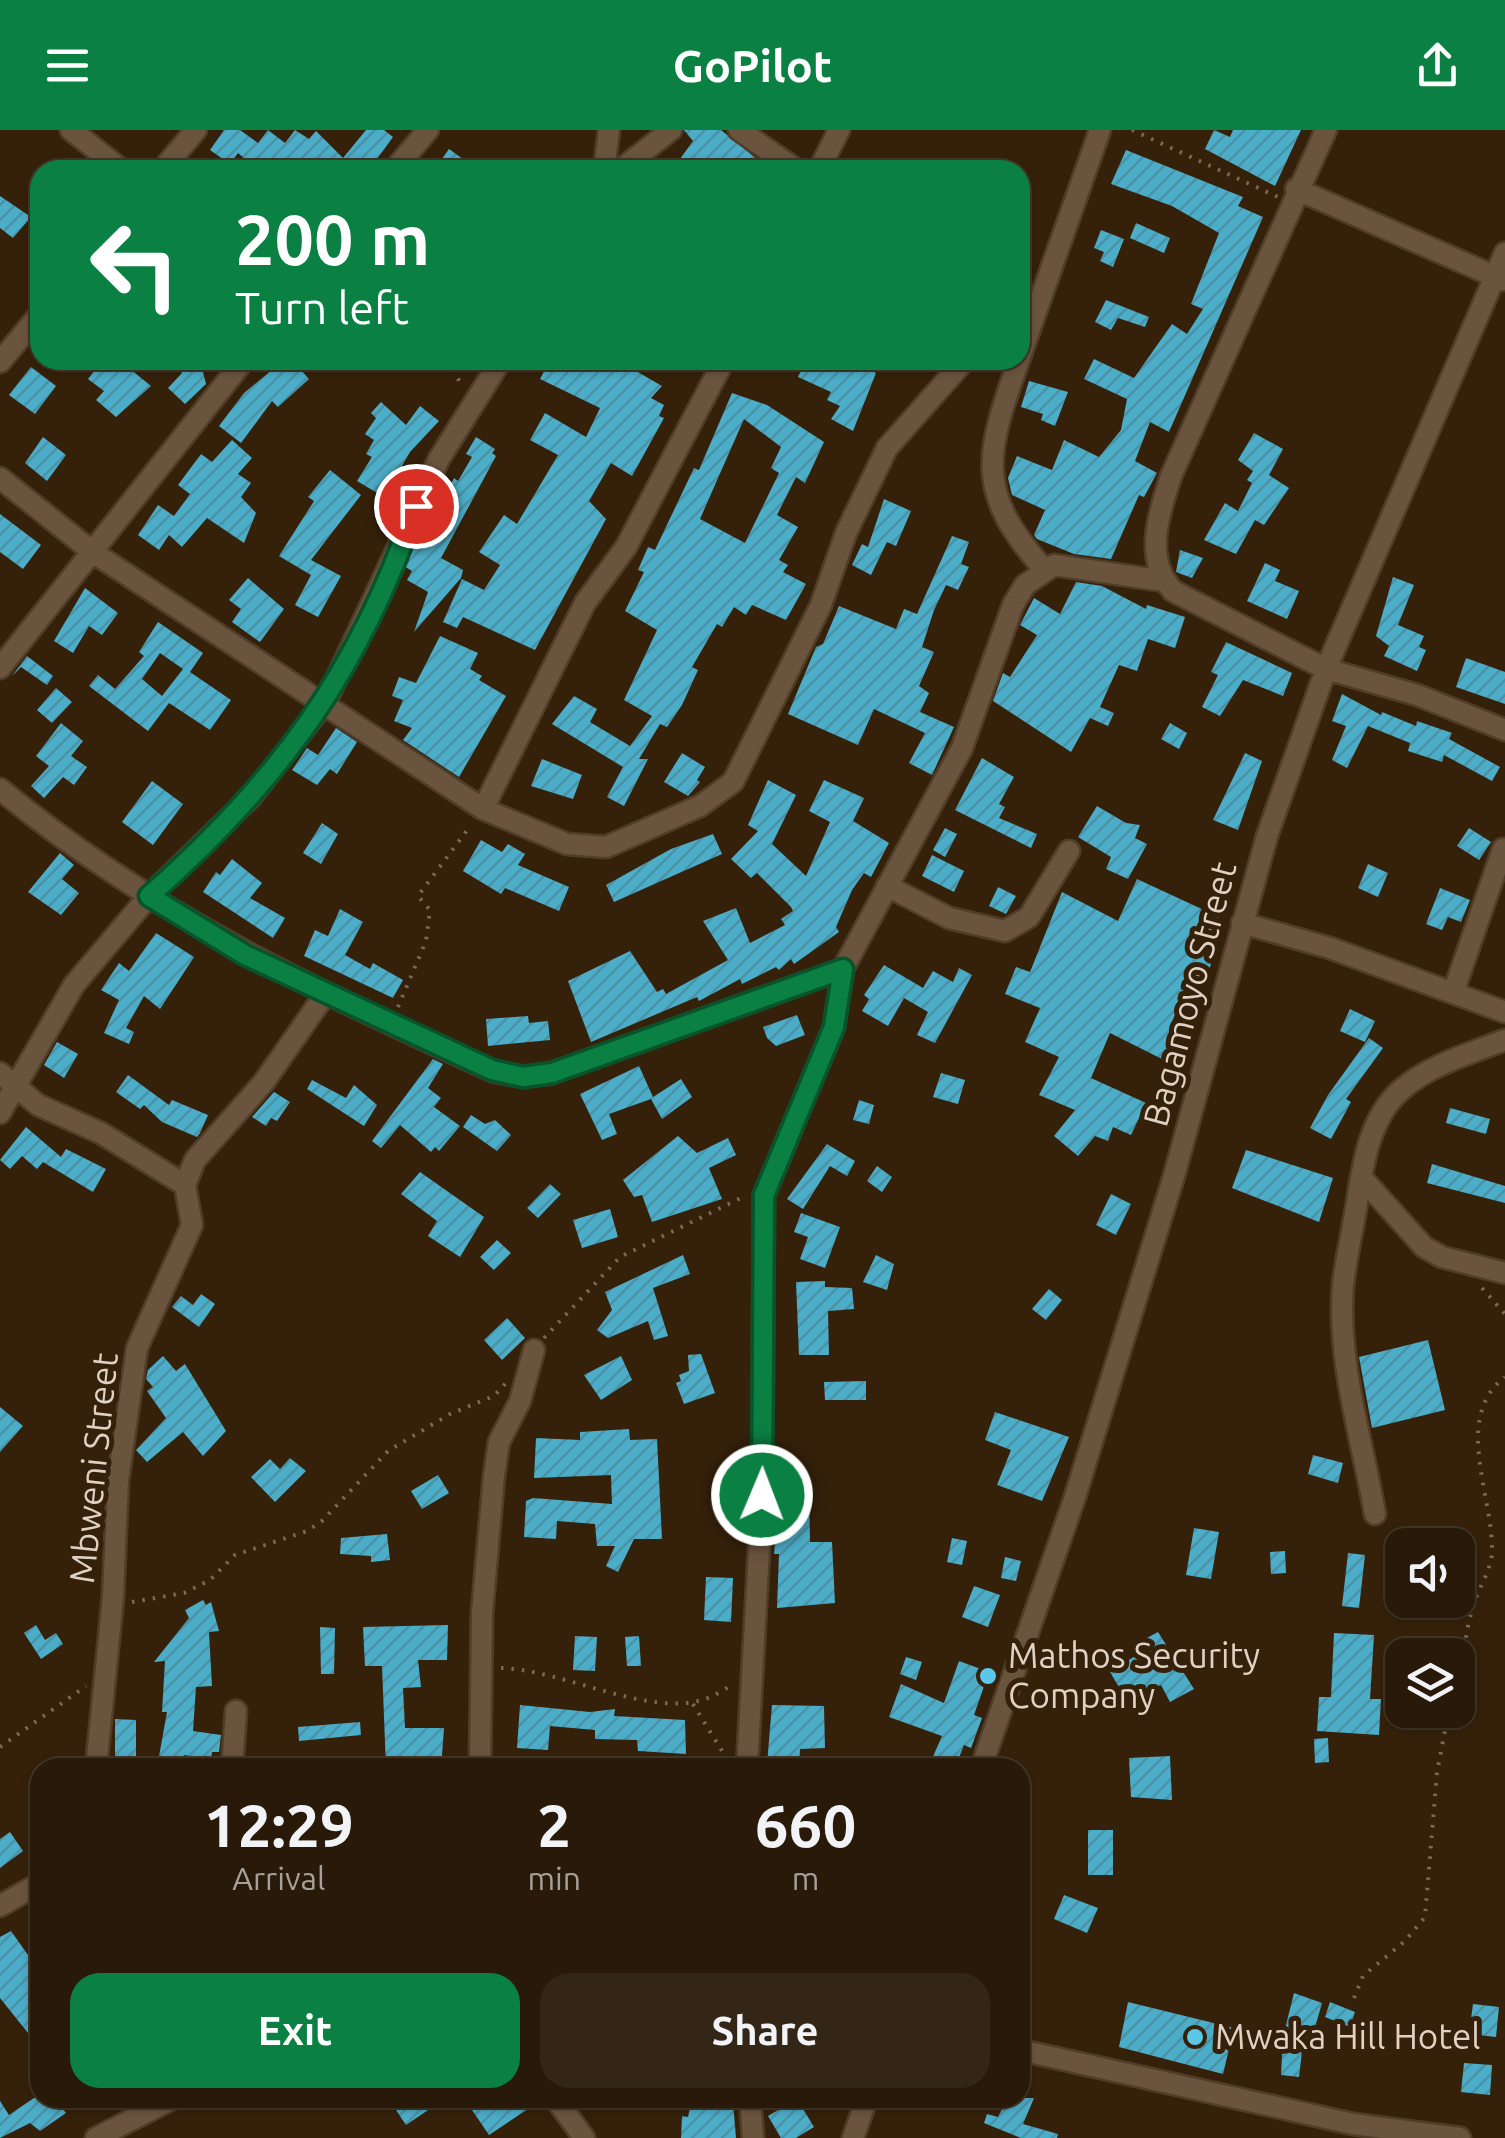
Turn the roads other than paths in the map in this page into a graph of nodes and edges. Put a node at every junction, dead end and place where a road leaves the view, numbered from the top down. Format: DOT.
graph roads {
  1 [pos="71,130"];
  2 [pos="196,130"];
  3 [pos="428,130"];
  4 [pos="609,130"];
  5 [pos="671,130"];
  6 [pos="739,130"];
  7 [pos="839,130"];
  8 [pos="1100,130"];
  9 [pos="1326,130"];
  10 [pos="109,160"];
  11 [pos="170,160"];
  12 [pos="402,160"];
  13 [pos="605,160"];
  14 [pos="633,160"];
  15 [pos="782,160"];
  16 [pos="825,160"];
  17 [pos="1293,196"];
  18 [pos="1505,253"];
  19 [pos="1500,279"];
  20 [pos="1044,288"];
  21 [pos="1030,299"];
  22 [pos="30,326"];
  23 [pos="1030,327"];
  24 [pos="0,362"];
  25 [pos="236,370"];
  26 [pos="495,370"];
  27 [pos="719,370"];
  28 [pos="956,370"];
  29 [pos="1015,370"];
  30 [pos="0,478"];
  31 [pos="94,552"];
  32 [pos="1043,568"];
  33 [pos="1164,581"];
  34 [pos="0,668"];
  35 [pos="1326,668"];
  36 [pos="326,701"];
  37 [pos="1505,730"];
  38 [pos="0,789"];
  39 [pos="483,809"];
  40 [pos="1503,848"];
  41 [pos="1068,851"];
  42 [pos="886,886"];
  43 [pos="149,896"];
  44 [pos="1242,923"];
  45 [pos="843,969"];
  46 [pos="326,993"];
  47 [pos="1453,993"];
  48 [pos="1505,1012"];
  49 [pos="1505,1040"];
  50 [pos="6,1079"];
  51 [pos="0,1113"];
  52 [pos="1361,1178"];
  53 [pos="185,1184"];
  54 [pos="1505,1273"];
  55 [pos="534,1350"];
  56 [pos="1374,1514"];
  57 [pos="236,1711"];
  58 [pos="97,1758"];
  59 [pos="233,1758"];
  60 [pos="480,1758"];
  61 [pos="748,1758"];
  62 [pos="984,1758"];
  63 [pos="30,1889"];
  64 [pos="0,1906"];
  65 [pos="1030,2052"];
  66 [pos="154,2108"];
  67 [pos="562,2108"];
  68 [pos="750,2108"];
  69 [pos="864,2108"];
  70 [pos="96,2138"];
  71 [pos="584,2138"];
  72 [pos="752,2138"];
  73 [pos="853,2138"];
  74 [pos="1460,2138"];
  1 -- 10 [label="street"];
  2 -- 11 [label="street"];
  3 -- 12 [label="street"];
  4 -- 13 [label="street"];
  5 -- 14 [label="street"];
  6 -- 15 [label="street"];
  7 -- 16 [label="street"];
  8 -- 20 [label="street"];
  9 -- 17 [label="street"];
  17 -- 19 [label="street"];
  17 -- 33 [label="street"];
  18 -- 19 [label="street, Bagamoyo Street"];
  19 -- 35 [label="street, Bagamoyo Street"];
  20 -- 21 [label="street"];
  20 -- 23 [label="street"];
  22 -- 24 [label="street"];
  25 -- 31 [label="street"];
  26 -- 36 [label="street"];
  27 -- 39 [label="street"];
  28 -- 39 [label="street"];
  29 -- 32 [label="street"];
  30 -- 31 [label="street"];
  31 -- 34 [label="street"];
  31 -- 36 [label="street"];
  32 -- 33 [label="street"];
  32 -- 42 [label="street"];
  33 -- 35 [label="street"];
  35 -- 37 [label="street"];
  35 -- 44 [label="street, Bagamoyo Street"];
  36 -- 39 [label="street"];
  36 -- 43 [label="street"];
  38 -- 43 [label="street"];
  40 -- 47 [label="street"];
  41 -- 42 [label="street"];
  42 -- 45 [label="street"];
  43 -- 46 [label="street"];
  43 -- 50 [label="street"];
  44 -- 47 [label="street"];
  44 -- 62 [label="street, Bagamoyo Street"];
  45 -- 46 [label="street"];
  45 -- 61 [label="street"];
  46 -- 53 [label="street"];
  47 -- 48 [label="street"];
  49 -- 52 [label="street"];
  50 -- 51 [label="street"];
  50 -- 53 [label="street"];
  52 -- 54 [label="street"];
  52 -- 56 [label="street"];
  53 -- 58 [label="street, Mbweni Street"];
  55 -- 60 [label="street"];
  57 -- 59 [label="street"];
  63 -- 64 [label="street"];
  65 -- 74 [label="street"];
  66 -- 70 [label="street"];
  67 -- 71 [label="street"];
  68 -- 72 [label="street"];
  69 -- 73 [label="street"];
}
